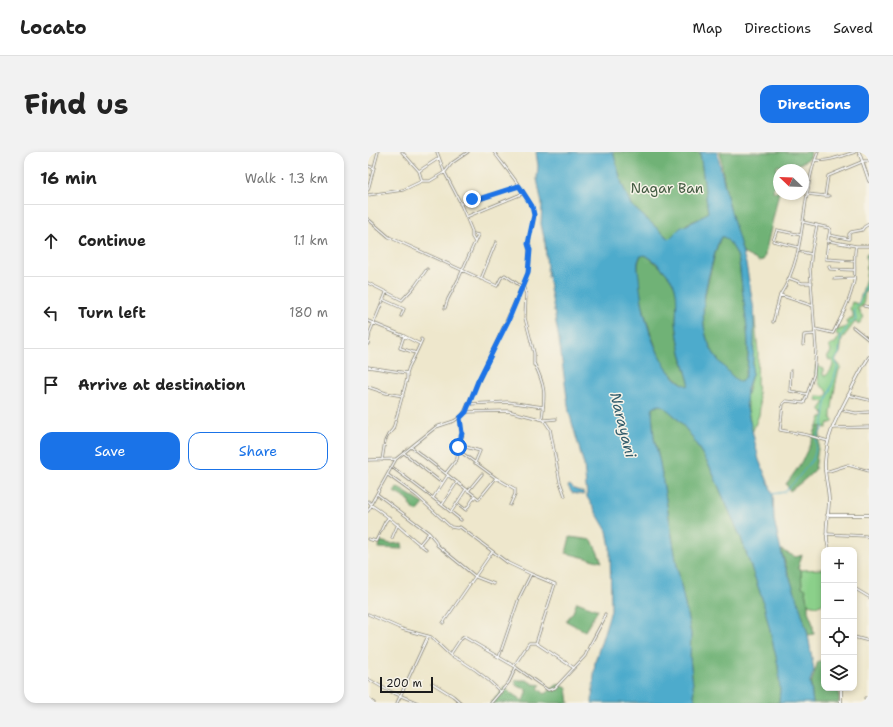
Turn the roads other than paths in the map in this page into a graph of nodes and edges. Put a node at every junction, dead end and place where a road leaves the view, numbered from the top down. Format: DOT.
graph roads {
  1 [pos="378,152"];
  2 [pos="402,152"];
  3 [pos="437,152"];
  4 [pos="468,152"];
  5 [pos="494,152"];
  6 [pos="818,152"];
  7 [pos="855,152"];
  8 [pos="859,152"];
  9 [pos="439,158"];
  10 [pos="814,160"];
  11 [pos="869,161"];
  12 [pos="862,162"];
  13 [pos="368,166"];
  14 [pos="374,168"];
  15 [pos="419,171"];
  16 [pos="445,172"];
  17 [pos="422,181"];
  18 [pos="869,181"];
  19 [pos="809,182"];
  20 [pos="519,186"];
  21 [pos="368,190"];
  22 [pos="524,193"];
  23 [pos="809,194"];
  24 [pos="368,195"];
  25 [pos="825,196"];
  26 [pos="829,196"];
  27 [pos="806,200"];
  28 [pos="460,204"];
  29 [pos="466,217"];
  30 [pos="368,219"];
  31 [pos="803,222"];
  32 [pos="869,224"];
  33 [pos="817,225"];
  34 [pos="473,234"];
  35 [pos="801,235"];
  36 [pos="829,235"];
  37 [pos="828,241"];
  38 [pos="474,242"];
  39 [pos="496,242"];
  40 [pos="856,246"];
  41 [pos="869,246"];
  42 [pos="799,247"];
  43 [pos="798,251"];
  44 [pos="811,254"];
  45 [pos="854,261"];
  46 [pos="829,266"];
  47 [pos="427,269"];
  48 [pos="854,270"];
  49 [pos="462,271"];
  50 [pos="789,278"];
  51 [pos="854,278"];
  52 [pos="481,279"];
  53 [pos="834,279"];
  54 [pos="368,283"];
  55 [pos="812,283"];
  56 [pos="523,286"];
  57 [pos="386,292"];
  58 [pos="780,295"];
  59 [pos="384,300"];
  60 [pos="813,306"];
  61 [pos="864,306"];
  62 [pos="445,308"];
  63 [pos="869,308"];
  64 [pos="401,316"];
  65 [pos="368,320"];
  66 [pos="773,322"];
  67 [pos="374,323"];
  68 [pos="853,327"];
  69 [pos="814,330"];
  70 [pos="815,334"];
  71 [pos="404,336"];
  72 [pos="421,339"];
  73 [pos="869,340"];
  74 [pos="368,344"];
  75 [pos="420,344"];
  76 [pos="803,345"];
  77 [pos="416,353"];
  78 [pos="869,356"];
  79 [pos="368,367"];
  80 [pos="791,371"];
  81 [pos="407,373"];
  82 [pos="368,387"];
  83 [pos="807,394"];
  84 [pos="848,395"];
  85 [pos="402,396"];
  86 [pos="869,400"];
  87 [pos="469,404"];
  88 [pos="544,407"];
  89 [pos="840,410"];
  90 [pos="466,412"];
  91 [pos="869,412"];
  92 [pos="460,418"];
  93 [pos="556,419"];
  94 [pos="543,420"];
  95 [pos="869,427"];
  96 [pos="831,428"];
  97 [pos="828,441"];
  98 [pos="459,445"];
  99 [pos="411,447"];
  100 [pos="458,450"];
  101 [pos="404,453"];
  102 [pos="396,459"];
  103 [pos="368,460"];
  104 [pos="382,460"];
  105 [pos="390,460"];
  106 [pos="475,463"];
  107 [pos="393,466"];
  108 [pos="825,471"];
  109 [pos="869,471"];
  110 [pos="447,474"];
  111 [pos="482,474"];
  112 [pos="388,475"];
  113 [pos="496,478"];
  114 [pos="457,482"];
  115 [pos="442,483"];
  116 [pos="467,490"];
  117 [pos="377,494"];
  118 [pos="475,496"];
  119 [pos="565,496"];
  120 [pos="433,498"];
  121 [pos="368,501"];
  122 [pos="457,503"];
  123 [pos="371,504"];
  124 [pos="442,505"];
  125 [pos="510,505"];
  126 [pos="368,511"];
  127 [pos="451,512"];
  128 [pos="828,515"];
  129 [pos="869,515"];
  130 [pos="389,517"];
  131 [pos="461,520"];
  132 [pos="398,524"];
  133 [pos="429,533"];
  134 [pos="826,534"];
  135 [pos="392,538"];
  136 [pos="869,538"];
  137 [pos="368,539"];
  138 [pos="419,545"];
  139 [pos="828,547"];
  140 [pos="426,549"];
  141 [pos="492,552"];
  142 [pos="531,574"];
  143 [pos="476,577"];
  144 [pos="494,584"];
  145 [pos="857,590"];
  146 [pos="869,597"];
  147 [pos="368,614"];
  148 [pos="605,614"];
  149 [pos="443,623"];
  150 [pos="428,636"];
  151 [pos="857,639"];
  152 [pos="869,641"];
  153 [pos="536,643"];
  154 [pos="450,655"];
  155 [pos="499,657"];
  156 [pos="515,667"];
  157 [pos="574,668"];
  158 [pos="368,679"];
  159 [pos="432,683"];
  160 [pos="841,691"];
  161 [pos="501,692"];
  162 [pos="400,695"];
  163 [pos="368,698"];
  164 [pos="865,698"];
  165 [pos="869,698"];
  166 [pos="374,703"];
  167 [pos="397,703"];
  168 [pos="418,703"];
  169 [pos="461,703"];
  170 [pos="491,703"];
  171 [pos="841,703"];
  1 -- 14 [label="street"];
  2 -- 15 [label="street"];
  3 -- 9 [label="street"];
  4 -- 16 [label="street"];
  5 -- 20 [label="street"];
  6 -- 10 [label="street"];
  7 -- 10 [label="street"];
  8 -- 12 [label="street"];
  9 -- 15 [label="street"];
  9 -- 16 [label="street"];
  10 -- 19 [label="street"];
  11 -- 12 [label="street"];
  12 -- 18 [label="street"];
  12 -- 25 [label="street"];
  13 -- 14 [label="street"];
  14 -- 21 [label="street"];
  15 -- 17 [label="street"];
  16 -- 17 [label="street"];
  16 -- 28 [label="street"];
  17 -- 24 [label="street"];
  20 -- 22 [label="street"];
  20 -- 28 [label="street"];
  22 -- 29 [label="street"];
  22 -- 56 [label="street"];
  23 -- 25 [label="street"];
  25 -- 26 [label="street"];
  27 -- 31 [label="street"];
  28 -- 29 [label="street"];
  29 -- 34 [label="street"];
  30 -- 49 [label="street"];
  31 -- 33 [label="street"];
  31 -- 35 [label="street"];
  32 -- 36 [label="street"];
  33 -- 36 [label="street"];
  33 -- 44 [label="street"];
  34 -- 38 [label="street"];
  34 -- 38 [label="street"];
  35 -- 42 [label="street"];
  35 -- 42 [label="street"];
  36 -- 37 [label="street"];
  37 -- 40 [label="street"];
  37 -- 45 [label="street"];
  38 -- 49 [label="street"];
  39 -- 52 [label="street"];
  40 -- 41 [label="street"];
  40 -- 45 [label="street"];
  42 -- 43 [label="street"];
  43 -- 44 [label="street"];
  43 -- 50 [label="street"];
  44 -- 55 [label="street"];
  45 -- 48 [label="street"];
  46 -- 48 [label="street"];
  47 -- 57 [label="street"];
  48 -- 51 [label="street"];
  49 -- 52 [label="street"];
  49 -- 62 [label="street"];
  50 -- 55 [label="street"];
  50 -- 58 [label="street"];
  51 -- 53 [label="street"];
  51 -- 69 [label="street"];
  52 -- 56 [label="street"];
  54 -- 57 [label="street"];
  55 -- 60 [label="street"];
  56 -- 87 [label="street"];
  56 -- 88 [label="street"];
  57 -- 59 [label="street"];
  58 -- 60 [label="street"];
  58 -- 66 [label="street"];
  59 -- 64 [label="street"];
  59 -- 67 [label="street"];
  60 -- 69 [label="street"];
  61 -- 63 [label="street"];
  65 -- 67 [label="street"];
  67 -- 71 [label="street"];
  67 -- 74 [label="street"];
  68 -- 73 [label="street"];
  69 -- 70 [label="street"];
  70 -- 76 [label="street"];
  70 -- 83 [label="street"];
  71 -- 75 [label="street"];
  71 -- 77 [label="street"];
  72 -- 75 [label="street"];
  75 -- 77 [label="street"];
  77 -- 81 [label="street"];
  78 -- 84 [label="street"];
  79 -- 81 [label="street"];
  80 -- 83 [label="street"];
  81 -- 85 [label="street"];
  82 -- 85 [label="street"];
  83 -- 97 [label="street"];
  84 -- 86 [label="street"];
  84 -- 89 [label="street"];
  85 -- 104 [label="street"];
  87 -- 88 [label="street"];
  87 -- 90 [label="street"];
  88 -- 94 [label="street"];
  89 -- 91 [label="street"];
  89 -- 96 [label="street"];
  90 -- 92 [label="street"];
  90 -- 94 [label="street"];
  92 -- 98 [label="street"];
  92 -- 99 [label="street"];
  93 -- 94 [label="street"];
  94 -- 119 [label="street"];
  95 -- 96 [label="street"];
  96 -- 97 [label="street"];
  97 -- 108 [label="street"];
  98 -- 100 [label="street"];
  98 -- 106 [label="street"];
  99 -- 101 [label="street"];
  99 -- 110 [label="street"];
  100 -- 106 [label="street"];
  100 -- 110 [label="street"];
  101 -- 102 [label="street"];
  101 -- 115 [label="street"];
  102 -- 105 [label="street"];
  102 -- 107 [label="street"];
  103 -- 104 [label="street"];
  104 -- 105 [label="street"];
  105 -- 107 [label="street"];
  106 -- 113 [label="street"];
  107 -- 112 [label="street"];
  107 -- 120 [label="street"];
  108 -- 109 [label="street"];
  108 -- 128 [label="street"];
  110 -- 114 [label="street"];
  110 -- 115 [label="street"];
  111 -- 116 [label="street"];
  112 -- 117 [label="street"];
  112 -- 141 [label="street"];
  113 -- 118 [label="street"];
  113 -- 125 [label="street"];
  114 -- 116 [label="street"];
  114 -- 124 [label="street"];
  115 -- 120 [label="street"];
  116 -- 118 [label="street"];
  116 -- 122 [label="street"];
  117 -- 123 [label="street"];
  117 -- 133 [label="street"];
  118 -- 122 [label="street"];
  120 -- 124 [label="street"];
  121 -- 123 [label="street"];
  122 -- 127 [label="street"];
  123 -- 126 [label="street"];
  123 -- 130 [label="street"];
  124 -- 127 [label="street"];
  127 -- 131 [label="street"];
  128 -- 129 [label="street"];
  128 -- 134 [label="street"];
  130 -- 132 [label="street"];
  130 -- 137 [label="street"];
  132 -- 135 [label="street"];
  132 -- 138 [label="street"];
  133 -- 138 [label="street"];
  133 -- 143 [label="street"];
  134 -- 136 [label="street"];
  134 -- 139 [label="street"];
  138 -- 140 [label="street"];
  141 -- 142 [label="street"];
  141 -- 143 [label="street"];
  142 -- 153 [label="street"];
  142 -- 155 [label="street"];
  143 -- 144 [label="street"];
  143 -- 149 [label="street"];
  145 -- 146 [label="street"];
  147 -- 150 [label="street"];
  148 -- 157 [label="street"];
  150 -- 154 [label="street"];
  150 -- 162 [label="street"];
  151 -- 152 [label="street"];
  153 -- 156 [label="street"];
  153 -- 157 [label="street"];
  154 -- 155 [label="street"];
  154 -- 161 [label="street"];
  155 -- 156 [label="street"];
  156 -- 157 [label="street"];
  156 -- 161 [label="street"];
  158 -- 162 [label="street"];
  159 -- 169 [label="street"];
  160 -- 171 [label="street"];
  161 -- 170 [label="street"];
  162 -- 167 [label="street"];
  162 -- 168 [label="street"];
  163 -- 166 [label="street"];
  164 -- 165 [label="street"];
}
